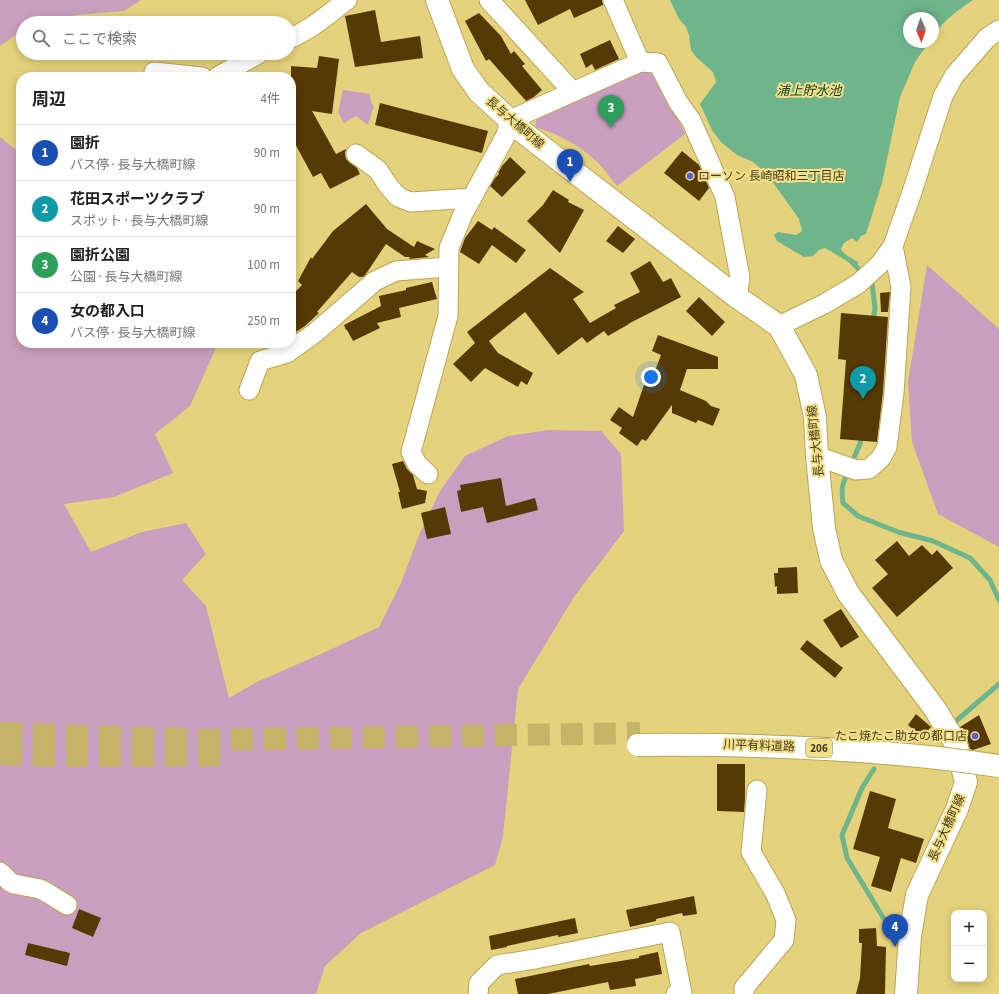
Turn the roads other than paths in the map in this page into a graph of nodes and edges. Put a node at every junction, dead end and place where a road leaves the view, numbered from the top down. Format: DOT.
graph roads {
  1 [pos="347,0"];
  2 [pos="438,0"];
  3 [pos="489,0"];
  4 [pos="613,0"];
  5 [pos="999,30"];
  6 [pos="296,36"];
  7 [pos="247,60"];
  8 [pos="640,62"];
  9 [pos="226,72"];
  10 [pos="573,92"];
  11 [pos="510,120"];
  12 [pos="356,154"];
  13 [pos="472,198"];
  14 [pos="893,246"];
  15 [pos="448,267"];
  16 [pos="737,297"];
  17 [pos="779,326"];
  18 [pos="296,346"];
  19 [pos="294,348"];
  20 [pos="249,390"];
  21 [pos="817,456"];
  22 [pos="428,474"];
  23 [pos="999,756"];
  24 [pos="999,766"];
  25 [pos="757,790"];
  26 [pos="0,872"];
  27 [pos="67,905"];
  28 [pos="478,994"];
  29 [pos="676,994"];
  30 [pos="744,994"];
  31 [pos="906,994"];
  1 -- 6 [label="street"];
  2 -- 11 [label="main road, 長与大橋町線"];
  3 -- 10 [label="street"];
  4 -- 8 [label="street"];
  5 -- 14 [label="street"];
  7 -- 9 [label="street"];
  8 -- 10 [label="street"];
  8 -- 16 [label="street"];
  10 -- 11 [label="street"];
  11 -- 13 [label="street"];
  11 -- 16 [label="main road, 長与大橋町線"];
  12 -- 13 [label="street"];
  13 -- 15 [label="street"];
  14 -- 17 [label="street"];
  14 -- 21 [label="street"];
  15 -- 18 [label="street"];
  15 -- 22 [label="street"];
  16 -- 17 [label="main road, 長与大橋町線"];
  17 -- 21 [label="main road, 長与大橋町線"];
  19 -- 20 [label="street"];
  21 -- 31 [label="main road, 長与大橋町線"];
  23 -- 24 [label="main road, 川平有料道路 / 206, bridge"];
  25 -- 30 [label="street"];
  26 -- 27 [label="street"];
  28 -- 29 [label="street"];
}
